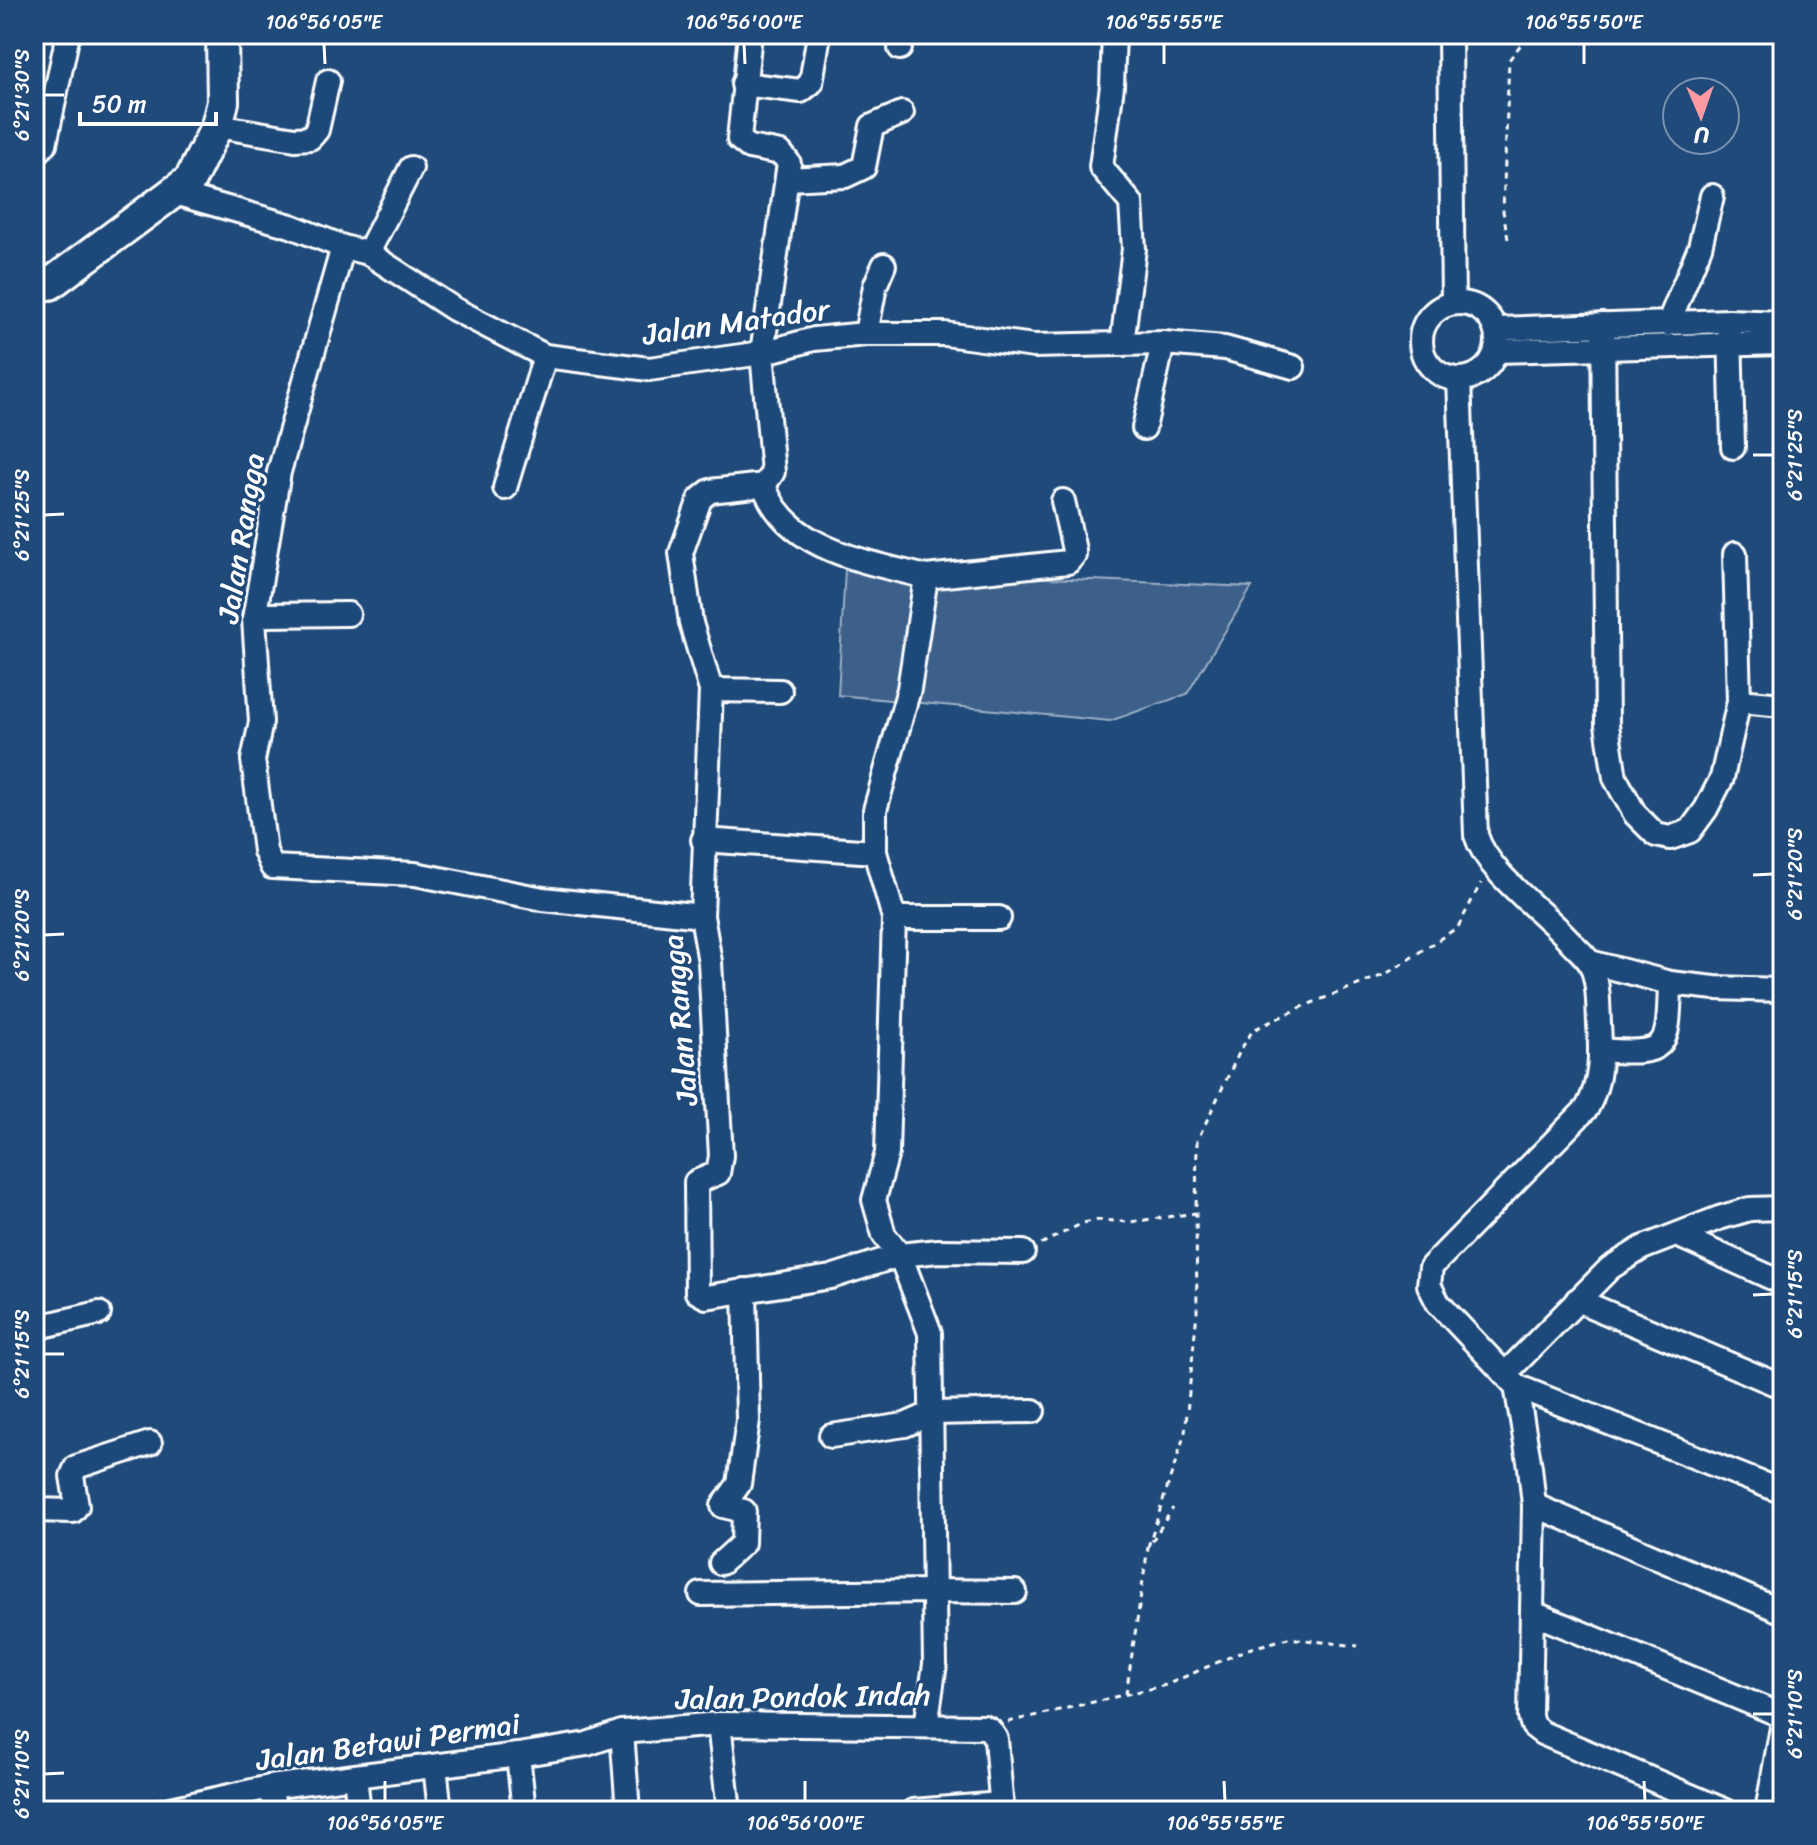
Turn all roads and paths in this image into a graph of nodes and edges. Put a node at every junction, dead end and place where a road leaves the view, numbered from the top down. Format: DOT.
graph roads {
  1 [pos="68,34"];
  2 [pos="222,34"];
  3 [pos="750,34"];
  4 [pos="819,34"];
  5 [pos="1114,34"];
  6 [pos="1450,34"];
  7 [pos="1529,34"];
  8 [pos="328,81"];
  9 [pos="743,84"];
  10 [pos="902,113"];
  11 [pos="217,126"];
  12 [pos="34,156"];
  13 [pos="411,168"];
  14 [pos="788,179"];
  15 [pos="174,193"];
  16 [pos="1712,196"];
  17 [pos="1508,239"];
  18 [pos="343,247"];
  19 [pos="368,253"];
  20 [pos="884,265"];
  21 [pos="34,284"];
  22 [pos="1453,303"];
  23 [pos="1729,321"];
  24 [pos="1783,323"];
  25 [pos="1668,324"];
  26 [pos="1603,325"];
  27 [pos="866,334"];
  28 [pos="1496,340"];
  29 [pos="1163,343"];
  30 [pos="1783,343"];
  31 [pos="1122,344"];
  32 [pos="1730,345"];
  33 [pos="1603,349"];
  34 [pos="762,353"];
  35 [pos="545,356"];
  36 [pos="1293,367"];
  37 [pos="1459,379"];
  38 [pos="1144,428"];
  39 [pos="1733,447"];
  40 [pos="764,485"];
  41 [pos="505,488"];
  42 [pos="1063,501"];
  43 [pos="1735,554"];
  44 [pos="926,577"];
  45 [pos="348,614"];
  46 [pos="254,619"];
  47 [pos="711,690"];
  48 [pos="780,691"];
  49 [pos="1739,701"];
  50 [pos="1783,705"];
  51 [pos="703,840"];
  52 [pos="875,852"];
  53 [pos="1491,864"];
  54 [pos="702,916"];
  55 [pos="894,918"];
  56 [pos="999,918"];
  57 [pos="1590,962"];
  58 [pos="1670,983"];
  59 [pos="1783,990"];
  60 [pos="1601,1050"];
  61 [pos="1783,1208"];
  62 [pos="1196,1213"];
  63 [pos="1677,1235"];
  64 [pos="1023,1252"];
  65 [pos="900,1255"];
  66 [pos="1783,1283"];
  67 [pos="745,1290"];
  68 [pos="1577,1300"];
  69 [pos="99,1313"];
  70 [pos="34,1328"];
  71 [pos="1511,1380"];
  72 [pos="1783,1387"];
  73 [pos="1033,1411"];
  74 [pos="932,1413"];
  75 [pos="831,1436"];
  76 [pos="150,1443"];
  77 [pos="1783,1492"];
  78 [pos="1534,1505"];
  79 [pos="1173,1508"];
  80 [pos="34,1510"];
  81 [pos="1148,1547"];
  82 [pos="721,1563"];
  83 [pos="933,1591"];
  84 [pos="1015,1592"];
  85 [pos="701,1594"];
  86 [pos="1783,1612"];
  87 [pos="1533,1613"];
  88 [pos="1358,1646"];
  89 [pos="1126,1694"];
  90 [pos="1783,1719"];
  91 [pos="719,1724"];
  92 [pos="926,1726"];
  93 [pos="984,1727"];
  94 [pos="622,1732"];
  95 [pos="518,1755"];
  96 [pos="435,1766"];
  97 [pos="355,1777"];
  98 [pos="270,1787"];
  99 [pos="1001,1808"];
  100 [pos="162,1811"];
  101 [pos="275,1811"];
  102 [pos="359,1811"];
  103 [pos="440,1811"];
  104 [pos="524,1811"];
  105 [pos="628,1811"];
  106 [pos="729,1811"];
  107 [pos="913,1811"];
  108 [pos="1726,1811"];
  109 [pos="1767,1811"];
  1 -- 12 [label="street"];
  2 -- 11 [label="main road"];
  3 -- 9 [label="street"];
  4 -- 9 [label="street"];
  5 -- 31 [label="street"];
  6 -- 22 [label="street"];
  7 -- 17 [label="path"];
  8 -- 11 [label="street"];
  9 -- 14 [label="street"];
  10 -- 14 [label="street"];
  11 -- 15 [label="main road"];
  13 -- 19 [label="street"];
  14 -- 34 [label="street"];
  15 -- 18 [label="street, Jalan Matador"];
  15 -- 21 [label="main road"];
  16 -- 25 [label="street"];
  18 -- 19 [label="street, Jalan Matador"];
  18 -- 46 [label="street, Jalan Rangga"];
  19 -- 35 [label="street, Jalan Matador"];
  20 -- 27 [label="street"];
  22 -- 28 [label="street"];
  22 -- 37 [label="street"];
  23 -- 24 [label="street"];
  23 -- 25 [label="street"];
  23 -- 32 [label="street"];
  25 -- 26 [label="street"];
  26 -- 28 [label="street"];
  26 -- 33 [label="street"];
  27 -- 31 [label="street, Jalan Matador"];
  27 -- 34 [label="street, Jalan Matador"];
  28 -- 33 [label="street"];
  28 -- 37 [label="street"];
  29 -- 31 [label="street, Jalan Matador"];
  29 -- 36 [label="street, Jalan Matador"];
  29 -- 38 [label="street"];
  30 -- 32 [label="street"];
  32 -- 33 [label="street"];
  32 -- 39 [label="street"];
  33 -- 49 [label="street"];
  34 -- 35 [label="street, Jalan Matador"];
  34 -- 40 [label="street"];
  35 -- 41 [label="street"];
  37 -- 53 [label="street"];
  40 -- 44 [label="street"];
  40 -- 47 [label="street"];
  42 -- 44 [label="street"];
  43 -- 49 [label="street"];
  44 -- 52 [label="street"];
  45 -- 46 [label="street"];
  46 -- 54 [label="street, Jalan Rangga"];
  47 -- 48 [label="street"];
  47 -- 51 [label="street"];
  49 -- 50 [label="street"];
  51 -- 52 [label="street"];
  51 -- 54 [label="street"];
  52 -- 55 [label="street"];
  53 -- 57 [label="street"];
  53 -- 62 [label="path"];
  54 -- 67 [label="street, Jalan Rangga"];
  55 -- 56 [label="street"];
  55 -- 65 [label="street"];
  57 -- 58 [label="street"];
  57 -- 60 [label="street"];
  58 -- 59 [label="street"];
  58 -- 60 [label="street"];
  60 -- 71 [label="street"];
  61 -- 63 [label="street"];
  62 -- 64 [label="path"];
  62 -- 81 [label="path"];
  63 -- 66 [label="street"];
  63 -- 68 [label="street"];
  64 -- 65 [label="street, Jalan Rangga"];
  65 -- 67 [label="street, Jalan Rangga"];
  65 -- 74 [label="street"];
  67 -- 82 [label="street"];
  68 -- 71 [label="street"];
  68 -- 72 [label="street"];
  69 -- 70 [label="street"];
  71 -- 77 [label="street"];
  71 -- 78 [label="street"];
  73 -- 74 [label="street"];
  74 -- 75 [label="street"];
  74 -- 83 [label="street"];
  76 -- 80 [label="street"];
  78 -- 86 [label="street"];
  78 -- 87 [label="street"];
  79 -- 81 [label="path"];
  81 -- 89 [label="path"];
  83 -- 84 [label="street"];
  83 -- 85 [label="street"];
  83 -- 92 [label="street"];
  87 -- 90 [label="street"];
  87 -- 108 [label="street"];
  88 -- 89 [label="path"];
  89 -- 93 [label="path"];
  90 -- 109 [label="street"];
  91 -- 92 [label="street, Jalan Pondok Indah"];
  91 -- 94 [label="street, Jalan Pondok Indah"];
  91 -- 106 [label="street"];
  92 -- 93 [label="street, Jalan Pondok Indah"];
  93 -- 99 [label="street"];
  94 -- 95 [label="street, Jalan Betawi Permai"];
  94 -- 105 [label="street"];
  95 -- 96 [label="street, Jalan Betawi Permai"];
  95 -- 104 [label="street"];
  96 -- 97 [label="street, Jalan Betawi Permai"];
  96 -- 103 [label="street"];
  97 -- 98 [label="street, Jalan Betawi Permai"];
  97 -- 102 [label="street"];
  98 -- 100 [label="street, Jalan Betawi Permai"];
  98 -- 101 [label="street"];
  99 -- 107 [label="street"];
}
